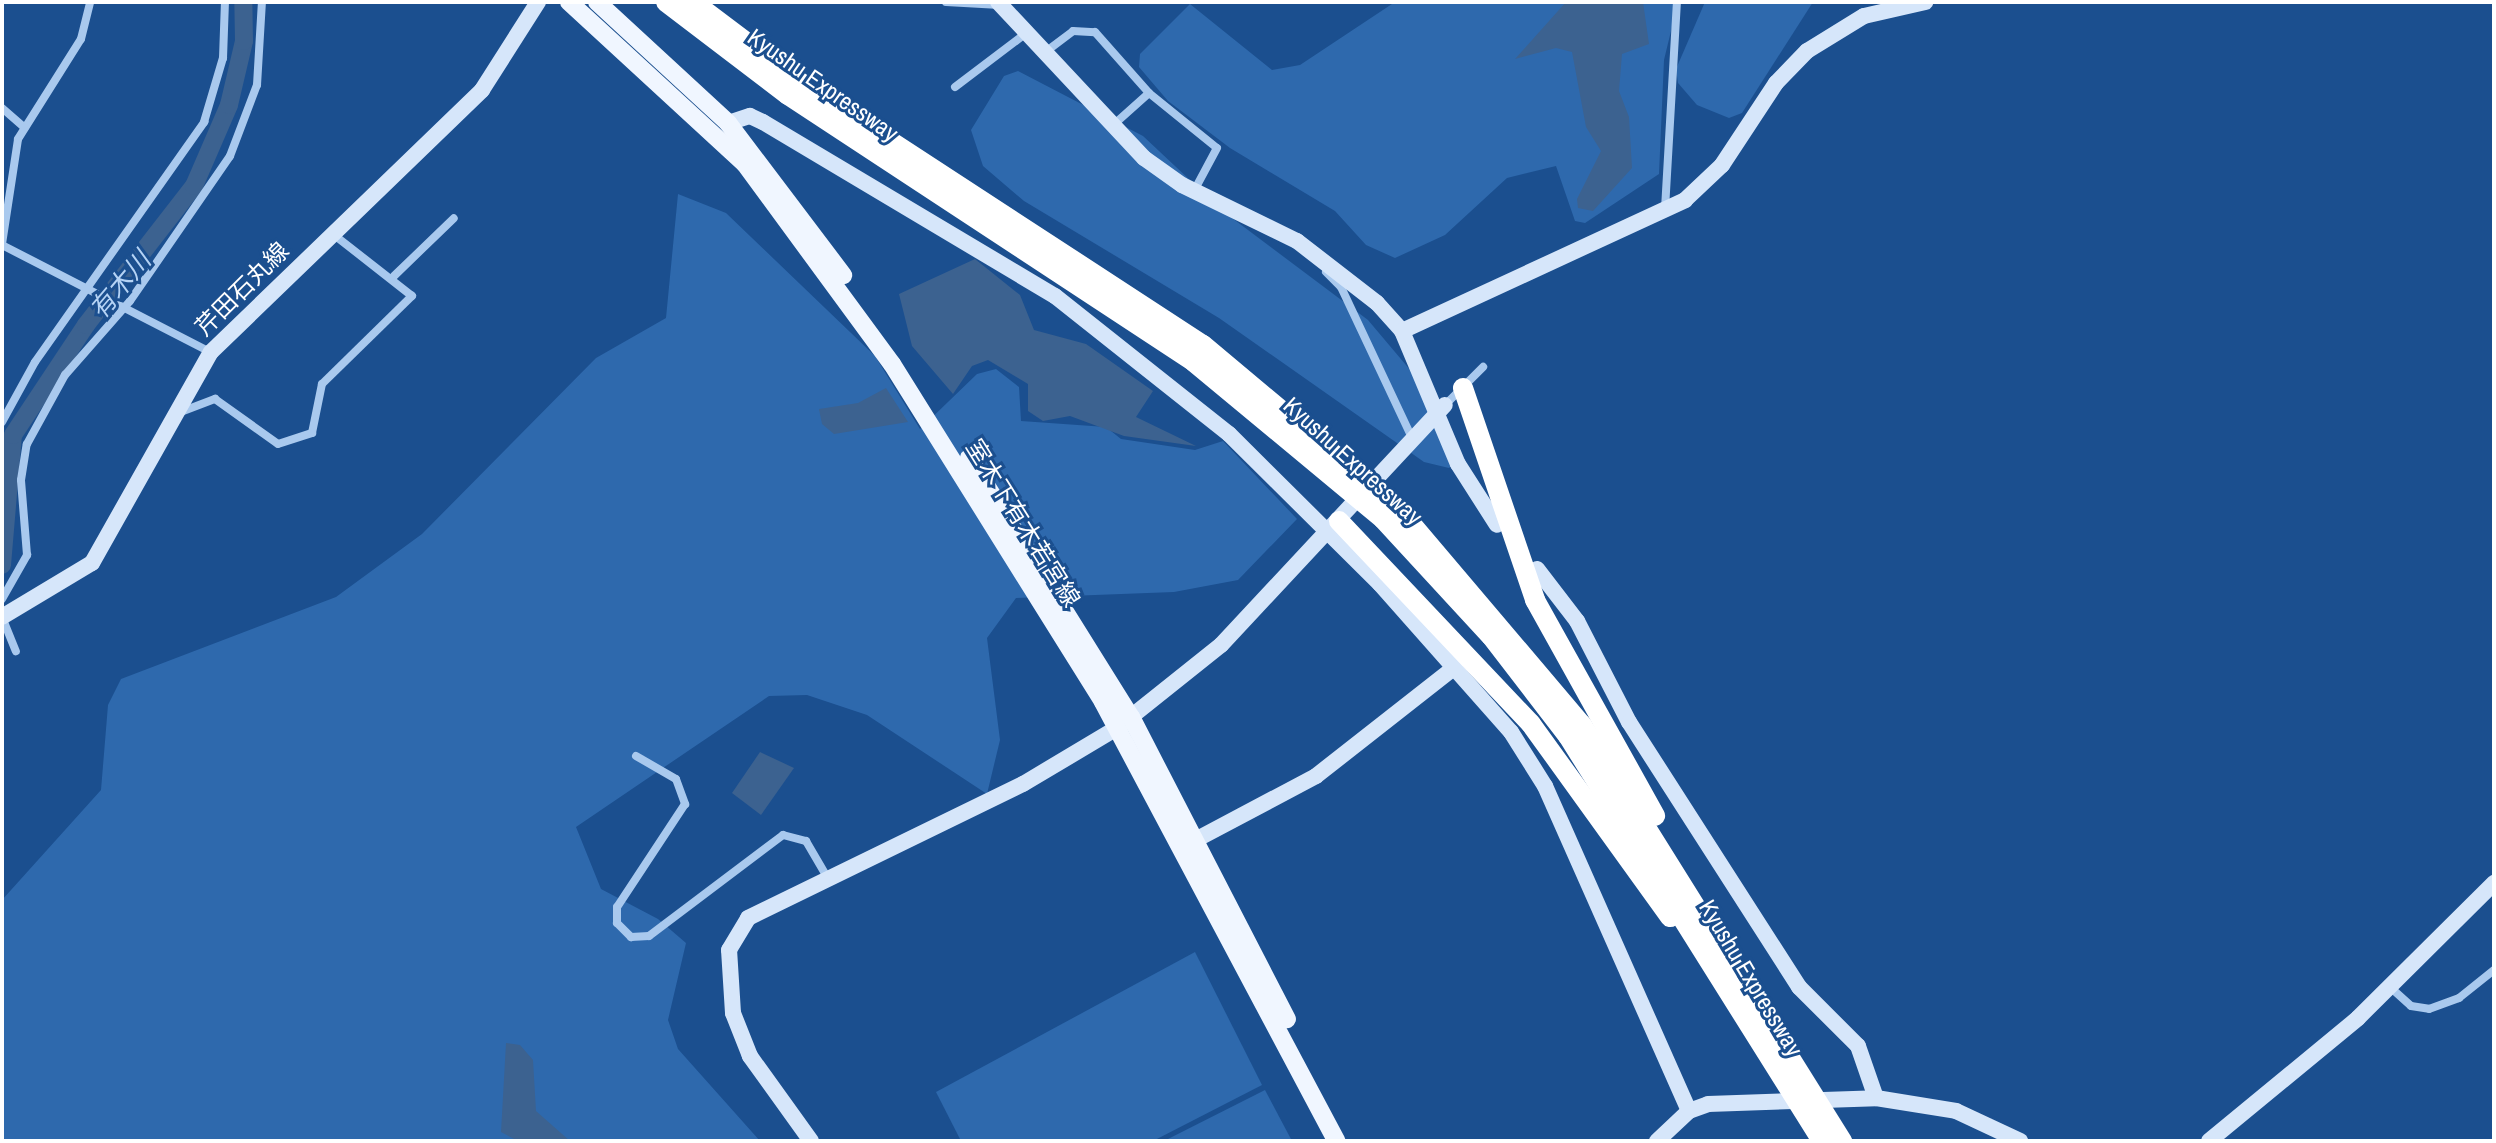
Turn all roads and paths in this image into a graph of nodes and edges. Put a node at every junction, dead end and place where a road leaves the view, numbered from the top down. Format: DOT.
graph roads {
  1 [pos="90,2"];
  2 [pos="225,2"];
  3 [pos="262,2"];
  4 [pos="538,2"];
  5 [pos="569,2"];
  6 [pos="597,2"];
  7 [pos="666,2"];
  8 [pos="693,2"];
  9 [pos="946,2"];
  10 [pos="1677,2"];
  11 [pos="1925,2"];
  12 [pos="1002,3"];
  13 [pos="1025,34"];
  14 [pos="1044,54"];
  15 [pos="955,87"];
  16 [pos="1149,93"];
  17 [pos="2,108"];
  18 [pos="728,123"];
  19 [pos="1111,127"];
  20 [pos="25,128"];
  21 [pos="1194,191"];
  22 [pos="1665,212"];
  23 [pos="454,218"];
  24 [pos="4,224"];
  25 [pos="333,234"];
  26 [pos="1297,241"];
  27 [pos="2,244"];
  28 [pos="394,276"];
  29 [pos="89,288"];
  30 [pos="124,308"];
  31 [pos="1402,331"];
  32 [pos="211,352"];
  33 [pos="1483,367"];
  34 [pos="1463,388"];
  35 [pos="1445,405"];
  36 [pos="178,413"];
  37 [pos="2,422"];
  38 [pos="1413,441"];
  39 [pos="1497,525"];
  40 [pos="1344,526"];
  41 [pos="1537,569"];
  42 [pos="2,599"];
  43 [pos="2,617"];
  44 [pos="16,651"];
  45 [pos="1455,667"];
  46 [pos="1124,723"];
  47 [pos="636,756"];
  48 [pos="1189,843"];
  49 [pos="827,877"];
  50 [pos="2494,883"];
  51 [pos="2494,970"];
  52 [pos="2390,987"];
  53 [pos="1779,1039"];
  54 [pos="1784,1081"];
  55 [pos="1876,1098"];
  56 [pos="1689,1111"];
  57 [pos="811,1141"];
  58 [pos="1336,1141"];
  59 [pos="1350,1141"];
  60 [pos="1657,1141"];
  61 [pos="1822,1141"];
  62 [pos="1842,1141"];
  63 [pos="2020,1141"];
  64 [pos="2209,1141"];
  1 -- 20 [label="street"];
  2 -- 29 [label="street"];
  3 -- 30 [label="street"];
  4 -- 25 [label="street, 芹田石丸線"];
  5 -- 46 [label="main road, 室木下有木若宮線"];
  6 -- 18 [label="main road, 室木下有木若宮線"];
  7 -- 54 [label="highway, Kyushu Expressway"];
  8 -- 53 [label="highway, Kyushu Expressway"];
  9 -- 12 [label="street"];
  10 -- 22 [label="street"];
  11 -- 22 [label="street"];
  12 -- 13 [label="street"];
  13 -- 14 [label="street"];
  13 -- 15 [label="street"];
  14 -- 16 [label="street"];
  14 -- 19 [label="street"];
  16 -- 19 [label="street"];
  16 -- 21 [label="street"];
  17 -- 20 [label="street"];
  18 -- 45 [label="street"];
  18 -- 46 [label="main road, 室木下有木若宮線"];
  19 -- 21 [label="street"];
  20 -- 24 [label="street"];
  21 -- 26 [label="street"];
  22 -- 31 [label="street"];
  23 -- 28 [label="street"];
  24 -- 27 [label="street"];
  25 -- 28 [label="street"];
  25 -- 32 [label="street, 芹田石丸線"];
  26 -- 31 [label="street"];
  26 -- 38 [label="street"];
  27 -- 29 [label="street"];
  28 -- 36 [label="street"];
  29 -- 30 [label="street"];
  29 -- 37 [label="street"];
  30 -- 32 [label="street"];
  30 -- 42 [label="street"];
  31 -- 39 [label="street"];
  32 -- 36 [label="street, 芹田石丸線"];
  33 -- 34 [label="street"];
  34 -- 35 [label="street"];
  34 -- 53 [label="highway"];
  35 -- 38 [label="street"];
  36 -- 43 [label="street, 芹田石丸線"];
  38 -- 40 [label="street"];
  40 -- 46 [label="street"];
  40 -- 54 [label="highway"];
  41 -- 55 [label="street"];
  43 -- 44 [label="street"];
  45 -- 48 [label="street"];
  45 -- 56 [label="street"];
  46 -- 48 [label="main road, 室木下有木若宮線"];
  46 -- 49 [label="street"];
  47 -- 49 [label="street"];
  48 -- 58 [label="main road, 室木下有木若宮線"];
  48 -- 59 [label="main road, 室木下有木若宮線"];
  49 -- 57 [label="street"];
  50 -- 52 [label="street"];
  51 -- 52 [label="street"];
  52 -- 64 [label="street"];
  53 -- 62 [label="highway, Kyushu Expressway"];
  54 -- 61 [label="highway, Kyushu Expressway"];
  55 -- 56 [label="street"];
  55 -- 63 [label="street"];
  56 -- 60 [label="street"];
}
